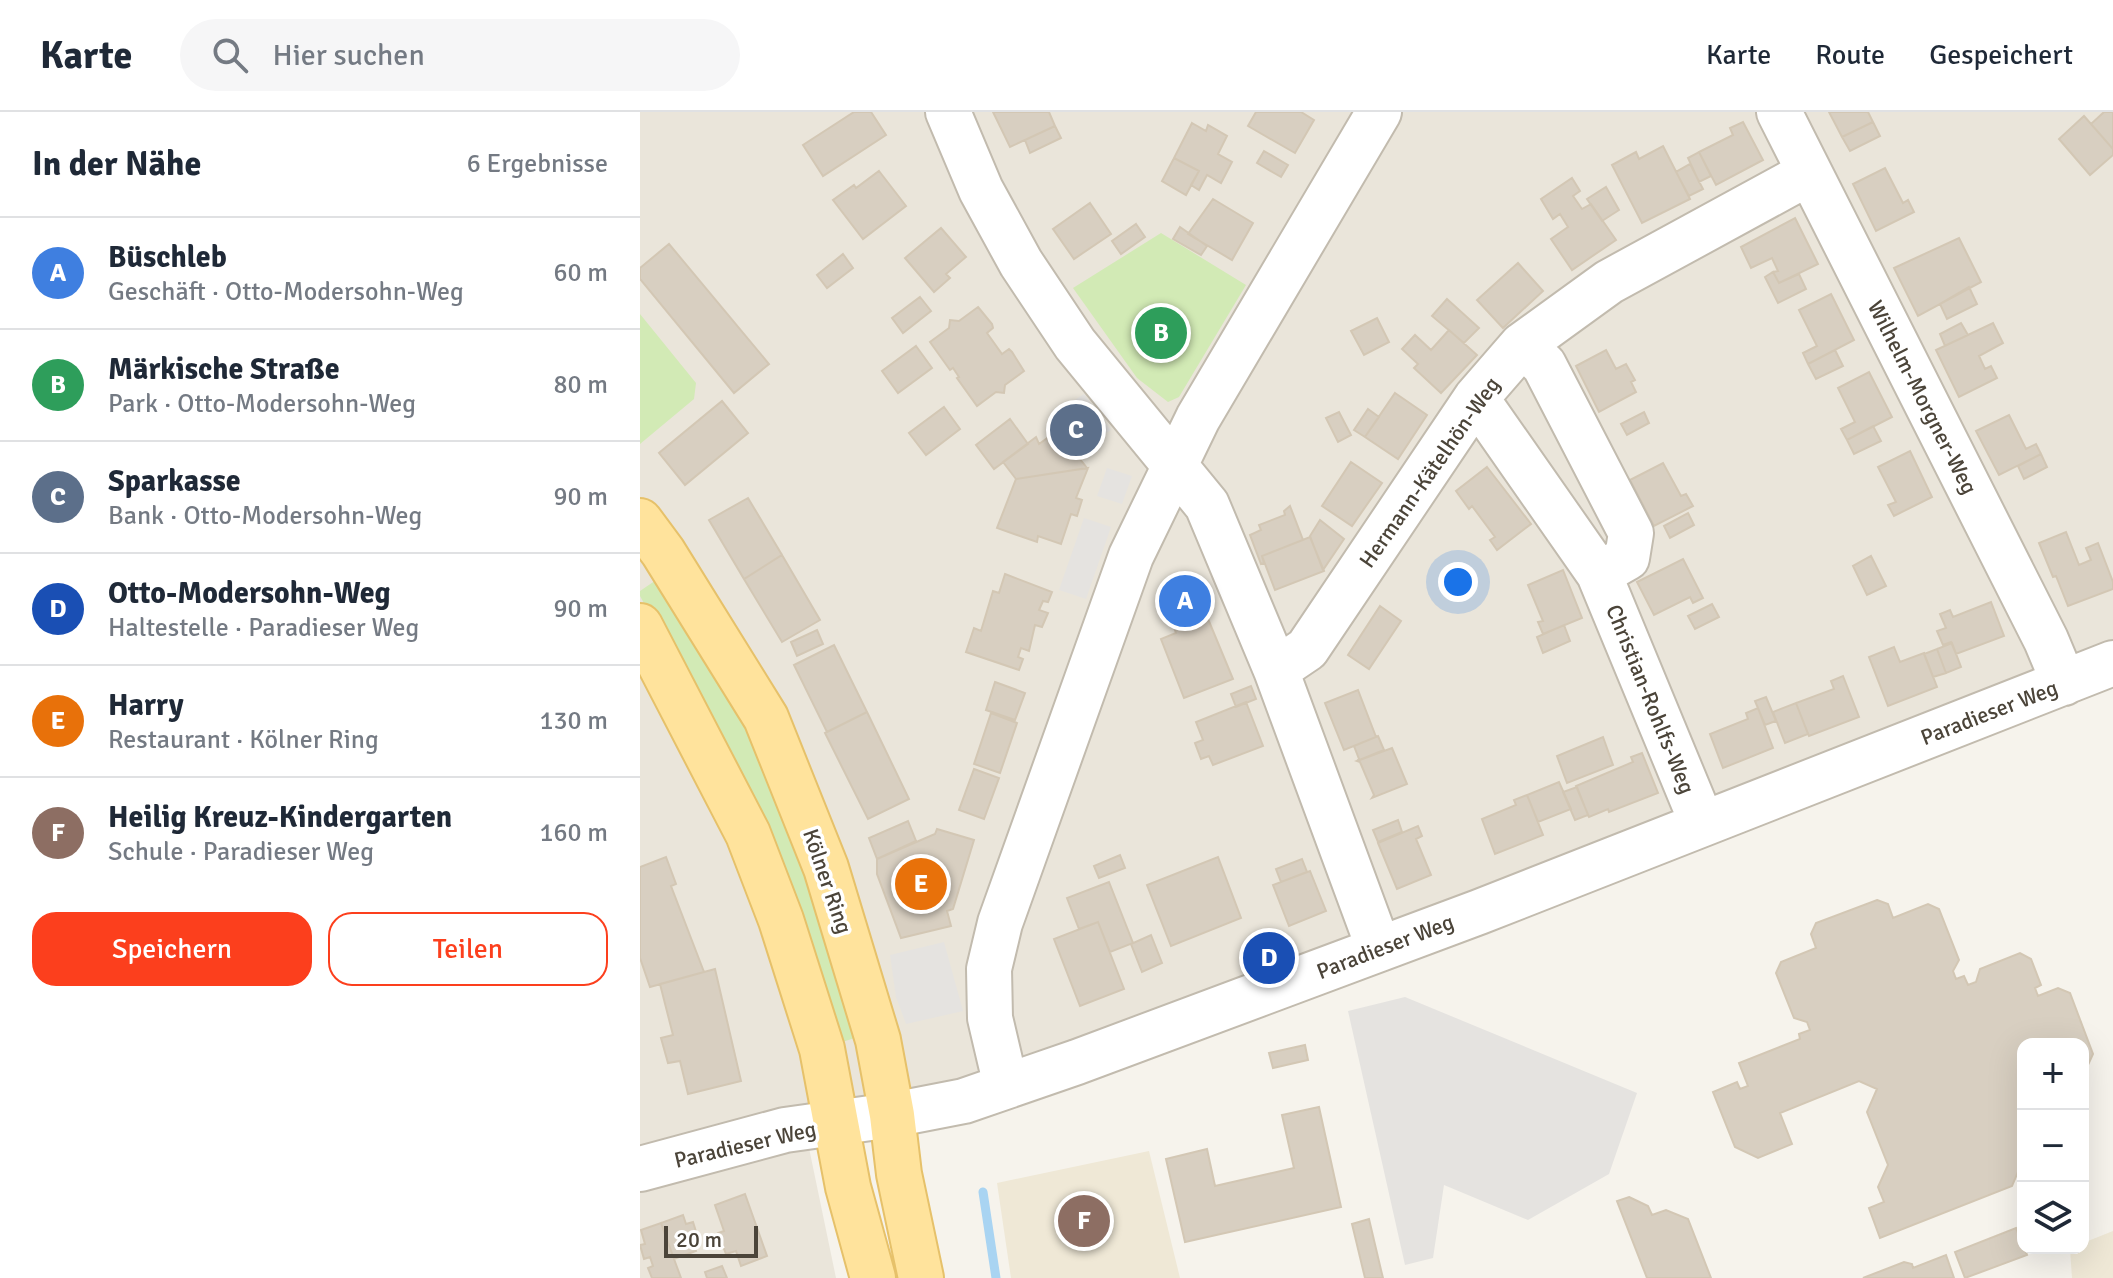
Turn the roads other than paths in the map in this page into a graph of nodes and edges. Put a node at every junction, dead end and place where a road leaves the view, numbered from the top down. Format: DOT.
graph roads {
  1 [pos="948,112"];
  2 [pos="1379,112"];
  3 [pos="1779,112"];
  4 [pos="1809,173"];
  5 [pos="1522,345"];
  6 [pos="1476,398"];
  7 [pos="1175,464"];
  8 [pos="648,547"];
  9 [pos="1599,574"];
  10 [pos="640,626"];
  11 [pos="2113,663"];
  12 [pos="1276,670"];
  13 [pos="2064,683"];
  14 [pos="1702,823"];
  15 [pos="1379,949"];
  16 [pos="1006,1086"];
  17 [pos="892,1115"];
  18 [pos="838,1124"];
  19 [pos="640,1169"];
  20 [pos="873,1278"];
  21 [pos="921,1278"];
  1 -- 7 [label="street"];
  2 -- 7 [label="street"];
  3 -- 4 [label="street, Wilhelm-Morgner-Weg"];
  4 -- 5 [label="street, Hermann-Kätelhön-Weg"];
  4 -- 13 [label="street, Wilhelm-Morgner-Weg"];
  5 -- 6 [label="street, Hermann-Kätelhön-Weg"];
  5 -- 9 [label="street"];
  6 -- 9 [label="street, Christian-Rohlfs-Weg"];
  6 -- 12 [label="street, Hermann-Kätelhön-Weg"];
  7 -- 12 [label="street"];
  7 -- 16 [label="street"];
  8 -- 17 [label="main road, Kölner Ring"];
  9 -- 14 [label="street, Christian-Rohlfs-Weg"];
  10 -- 18 [label="main road"];
  11 -- 13 [label="street, Paradieser Weg"];
  12 -- 15 [label="street"];
  13 -- 14 [label="street, Paradieser Weg"];
  14 -- 15 [label="street, Paradieser Weg"];
  15 -- 16 [label="street, Paradieser Weg"];
  16 -- 17 [label="street, Paradieser Weg"];
  17 -- 18 [label="street, Paradieser Weg"];
  17 -- 21 [label="main road, Kölner Ring"];
  18 -- 19 [label="street, Paradieser Weg"];
  18 -- 20 [label="main road"];
}
